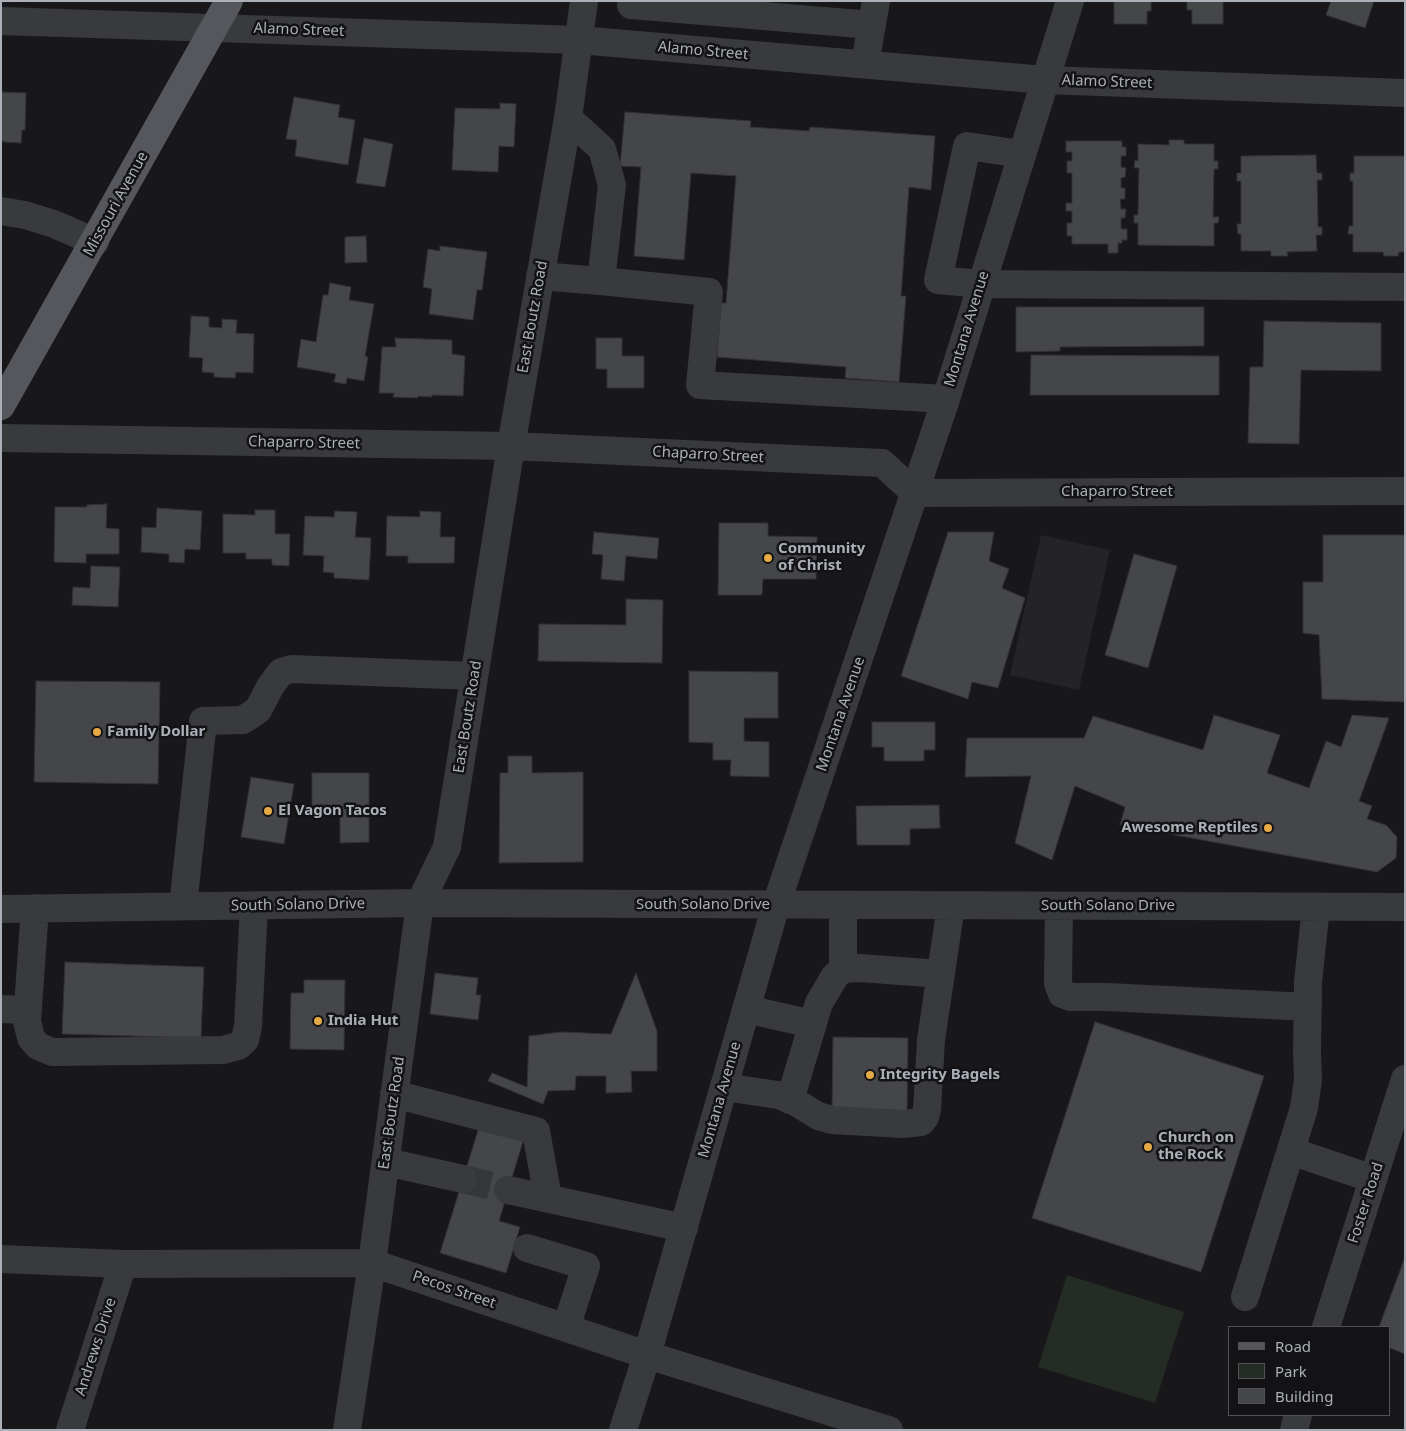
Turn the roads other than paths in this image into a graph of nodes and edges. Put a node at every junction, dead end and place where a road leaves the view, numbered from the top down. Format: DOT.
graph roads {
  1 [pos="230,1"];
  2 [pos="584,1"];
  3 [pos="1070,1"];
  4 [pos="631,5"];
  5 [pos="677,9"];
  6 [pos="874,13"];
  7 [pos="1,21"];
  8 [pos="215,28"];
  9 [pos="579,40"];
  10 [pos="672,48"];
  11 [pos="865,64"];
  12 [pos="1045,80"];
  13 [pos="1405,93"];
  14 [pos="568,118"];
  15 [pos="1021,154"];
  16 [pos="1,211"];
  17 [pos="95,242"];
  18 [pos="540,276"];
  19 [pos="601,281"];
  20 [pos="981,284"];
  21 [pos="1405,286"];
  22 [pos="946,399"];
  23 [pos="1,406"];
  24 [pos="1,438"];
  25 [pos="511,446"];
  26 [pos="1405,491"];
  27 [pos="915,492"];
  28 [pos="474,676"];
  29 [pos="420,903"];
  30 [pos="183,906"];
  31 [pos="254,906"];
  32 [pos="776,906"];
  33 [pos="843,906"];
  34 [pos="951,906"];
  35 [pos="1059,906"];
  36 [pos="1316,907"];
  37 [pos="35,908"];
  38 [pos="1405,908"];
  39 [pos="1,909"];
  40 [pos="843,969"];
  41 [pos="941,974"];
  42 [pos="1308,1007"];
  43 [pos="14,1009"];
  44 [pos="746,1009"];
  45 [pos="812,1024"];
  46 [pos="1405,1080"];
  47 [pos="724,1087"];
  48 [pos="394,1094"];
  49 [pos="790,1100"];
  50 [pos="1398,1123"];
  51 [pos="1291,1151"];
  52 [pos="386,1162"];
  53 [pos="1373,1179"];
  54 [pos="463,1180"];
  55 [pos="508,1190"];
  56 [pos="548,1198"];
  57 [pos="684,1228"];
  58 [pos="527,1248"];
  59 [pos="1,1259"];
  60 [pos="372,1263"];
  61 [pos="123,1264"];
  62 [pos="1245,1297"];
  63 [pos="1326,1326"];
  64 [pos="566,1328"];
  65 [pos="647,1354"];
  66 [pos="1298,1416"];
  67 [pos="831,1421"];
  68 [pos="70,1430"];
  69 [pos="347,1430"];
  70 [pos="623,1430"];
  71 [pos="889,1430"];
  72 [pos="1294,1430"];
  1 -- 8 [label="main road, Missouri Avenue"];
  2 -- 9 [label="street, East Boutz Road"];
  3 -- 12 [label="street, Montana Avenue"];
  4 -- 5 [label="street"];
  5 -- 6 [label="street"];
  5 -- 10 [label="street"];
  6 -- 11 [label="street"];
  7 -- 8 [label="street, Alamo Street"];
  8 -- 9 [label="street, Alamo Street"];
  8 -- 17 [label="main road, Missouri Avenue"];
  9 -- 10 [label="street, Alamo Street"];
  9 -- 14 [label="street, East Boutz Road"];
  10 -- 11 [label="street, Alamo Street"];
  11 -- 12 [label="street, Alamo Street"];
  12 -- 13 [label="street, Alamo Street"];
  12 -- 15 [label="street, Montana Avenue"];
  14 -- 18 [label="street, East Boutz Road"];
  14 -- 19 [label="street"];
  15 -- 20 [label="street, Montana Avenue"];
  15 -- 20 [label="street"];
  16 -- 17 [label="street"];
  17 -- 23 [label="main road, Missouri Avenue"];
  18 -- 19 [label="street"];
  18 -- 25 [label="street, East Boutz Road"];
  19 -- 22 [label="street"];
  20 -- 21 [label="street"];
  20 -- 22 [label="street, Montana Avenue"];
  22 -- 27 [label="street, Montana Avenue"];
  24 -- 25 [label="street, Chaparro Street"];
  25 -- 27 [label="street, Chaparro Street"];
  25 -- 28 [label="street, East Boutz Road"];
  26 -- 27 [label="street, Chaparro Street"];
  27 -- 32 [label="street, Montana Avenue"];
  28 -- 29 [label="street, East Boutz Road"];
  28 -- 30 [label="street"];
  29 -- 31 [label="street, South Solano Drive"];
  29 -- 32 [label="street, South Solano Drive"];
  29 -- 48 [label="street, East Boutz Road"];
  30 -- 31 [label="street, South Solano Drive"];
  30 -- 37 [label="street, South Solano Drive"];
  31 -- 43 [label="street"];
  32 -- 33 [label="street, South Solano Drive"];
  32 -- 44 [label="street, Montana Avenue"];
  33 -- 34 [label="street, South Solano Drive"];
  33 -- 40 [label="street"];
  34 -- 35 [label="street, South Solano Drive"];
  34 -- 41 [label="street"];
  35 -- 36 [label="street, South Solano Drive"];
  35 -- 42 [label="street"];
  36 -- 38 [label="street, South Solano Drive"];
  36 -- 42 [label="street"];
  37 -- 39 [label="street, South Solano Drive"];
  37 -- 43 [label="street"];
  40 -- 41 [label="street"];
  40 -- 45 [label="street"];
  41 -- 49 [label="street"];
  42 -- 51 [label="street"];
  44 -- 45 [label="street"];
  44 -- 47 [label="street, Montana Avenue"];
  45 -- 49 [label="street"];
  46 -- 50 [label="street, Foster Road"];
  47 -- 49 [label="street"];
  47 -- 57 [label="street, Montana Avenue"];
  48 -- 52 [label="street, East Boutz Road"];
  48 -- 56 [label="street"];
  50 -- 53 [label="street, Foster Road"];
  51 -- 53 [label="street"];
  51 -- 62 [label="street"];
  52 -- 54 [label="street"];
  52 -- 60 [label="street, East Boutz Road"];
  53 -- 63 [label="street, Foster Road"];
  55 -- 56 [label="street"];
  56 -- 57 [label="street"];
  57 -- 65 [label="street, Montana Avenue"];
  58 -- 64 [label="street"];
  59 -- 61 [label="street, Pecos Street"];
  60 -- 61 [label="street, Pecos Street"];
  60 -- 64 [label="street, Pecos Street"];
  60 -- 69 [label="street, East Boutz Road"];
  61 -- 68 [label="street, Andrews Drive"];
  64 -- 65 [label="street, Pecos Street"];
  65 -- 67 [label="street, Pecos Street"];
  65 -- 70 [label="street, Montana Avenue"];
  66 -- 72 [label="street"];
  67 -- 71 [label="street, Pecos Street"];
}
